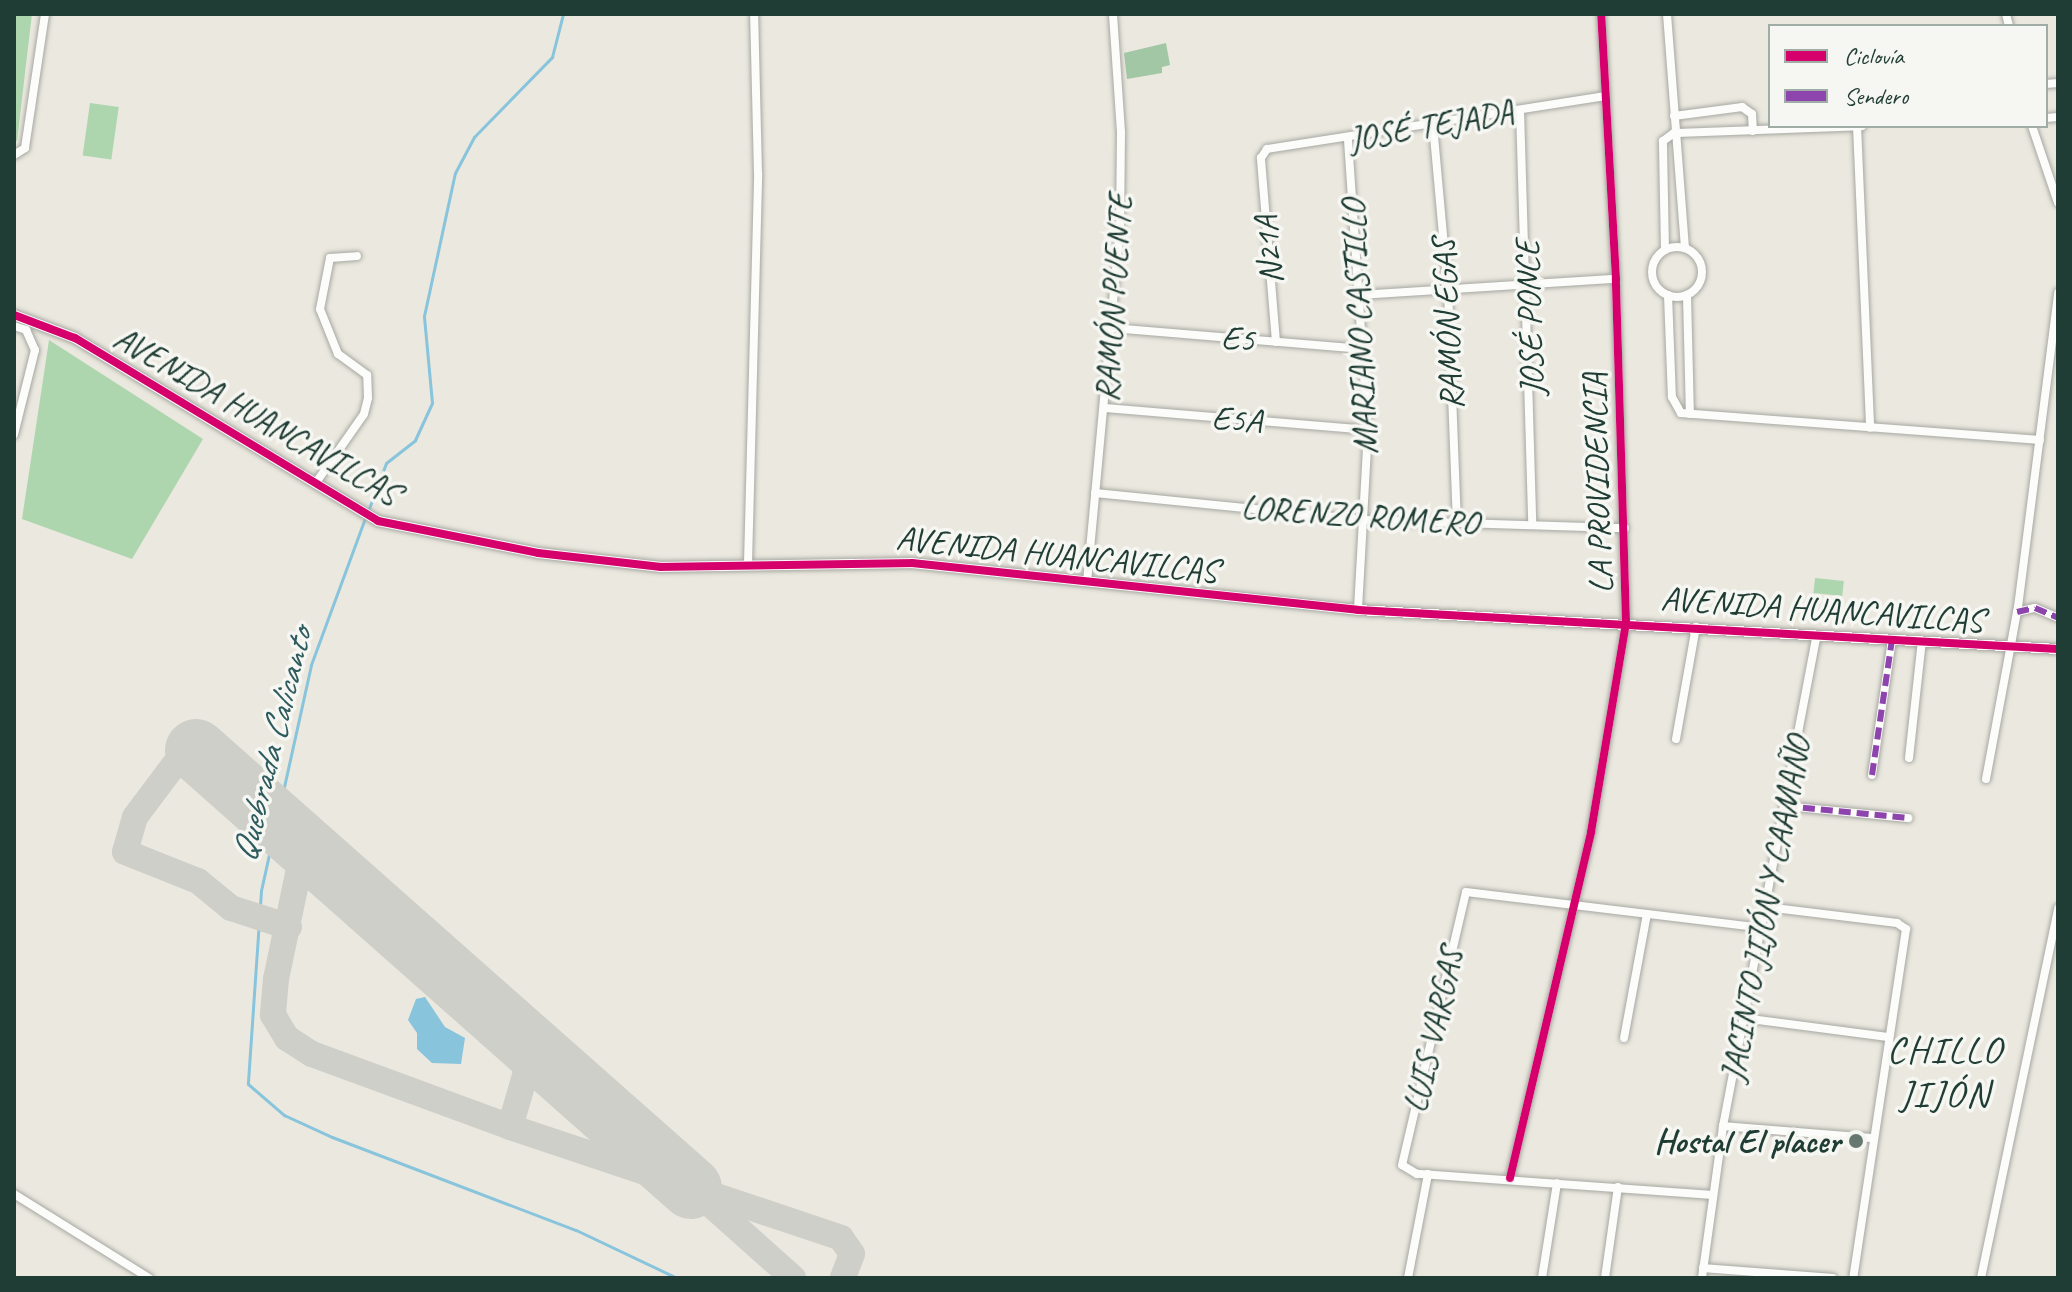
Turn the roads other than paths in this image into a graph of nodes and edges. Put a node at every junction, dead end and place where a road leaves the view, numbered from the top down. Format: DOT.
graph roads {
  1 [pos="45,14"];
  2 [pos="754,14"];
  3 [pos="1113,14"];
  4 [pos="1601,14"];
  5 [pos="1667,14"];
  6 [pos="1605,96"];
  7 [pos="1520,110"];
  8 [pos="1674,116"];
  9 [pos="1433,125"];
  10 [pos="1817,128"];
  11 [pos="1860,128"];
  12 [pos="2033,128"];
  13 [pos="1753,131"];
  14 [pos="1674,133"];
  15 [pos="1348,140"];
  16 [pos="14,155"];
  17 [pos="1261,158"];
  18 [pos="2058,203"];
  19 [pos="1685,248"];
  20 [pos="1665,250"];
  21 [pos="357,256"];
  22 [pos="1616,279"];
  23 [pos="1528,285"];
  24 [pos="1448,290"];
  25 [pos="2058,293"];
  26 [pos="1359,295"];
  27 [pos="1668,295"];
  28 [pos="1687,295"];
  29 [pos="14,315"];
  30 [pos="14,326"];
  31 [pos="1113,328"];
  32 [pos="1276,342"];
  33 [pos="1362,349"];
  34 [pos="1106,408"];
  35 [pos="1690,414"];
  36 [pos="1870,428"];
  37 [pos="1368,430"];
  38 [pos="14,434"];
  39 [pos="2040,440"];
  40 [pos="315,484"];
  41 [pos="1095,493"];
  42 [pos="1365,520"];
  43 [pos="1457,523"];
  44 [pos="1532,525"];
  45 [pos="1625,528"];
  46 [pos="748,563"];
  47 [pos="1087,582"];
  48 [pos="1358,610"];
  49 [pos="2017,612"];
  50 [pos="2058,618"];
  51 [pos="1626,622"];
  52 [pos="1696,627"];
  53 [pos="1817,635"];
  54 [pos="1892,640"];
  55 [pos="1922,641"];
  56 [pos="2012,647"];
  57 [pos="2058,649"];
  58 [pos="1676,739"];
  59 [pos="1909,758"];
  60 [pos="1872,775"];
  61 [pos="1986,779"];
  62 [pos="1785,806"];
  63 [pos="1908,818"];
  64 [pos="1573,907"];
  65 [pos="1766,907"];
  66 [pos="2058,908"];
  67 [pos="1647,914"];
  68 [pos="1763,928"];
  69 [pos="1743,1018"];
  70 [pos="1888,1037"];
  71 [pos="1624,1038"];
  72 [pos="1723,1126"];
  73 [pos="1871,1138"];
  74 [pos="1428,1174"];
  75 [pos="1510,1178"];
  76 [pos="1557,1183"];
  77 [pos="1618,1187"];
  78 [pos="14,1194"];
  79 [pos="1713,1195"];
  80 [pos="1703,1268"];
  81 [pos="1779,1276"];
  82 [pos="149,1278"];
  83 [pos="1408,1278"];
  84 [pos="1542,1278"];
  85 [pos="1605,1278"];
  86 [pos="1702,1278"];
  87 [pos="1833,1278"];
  88 [pos="1853,1278"];
  89 [pos="1981,1278"];
  1 -- 16 [label="street"];
  2 -- 46 [label="street"];
  3 -- 31 [label="street, RAMÓN PUENTE"];
  4 -- 6 [label="street, LA PROVIDENCIA"];
  5 -- 8 [label="street"];
  6 -- 7 [label="street, JOSÉ TEJADA"];
  6 -- 22 [label="street, LA PROVIDENCIA"];
  7 -- 9 [label="street, JOSÉ TEJADA"];
  7 -- 23 [label="street, JOSÉ PONCE"];
  8 -- 13 [label="street"];
  8 -- 14 [label="street"];
  9 -- 15 [label="street, JOSÉ TEJADA"];
  9 -- 24 [label="street, RAMÓN EGAS"];
  10 -- 13 [label="street"];
  11 -- 36 [label="street"];
  12 -- 18 [label="street"];
  13 -- 14 [label="street"];
  14 -- 19 [label="street"];
  14 -- 20 [label="street"];
  15 -- 17 [label="street, JOSÉ TEJADA"];
  15 -- 26 [label="street, MARIANO CASTILLO"];
  17 -- 32 [label="street, N21A"];
  19 -- 20 [label="street"];
  19 -- 28 [label="street"];
  20 -- 27 [label="street"];
  21 -- 40 [label="street"];
  22 -- 23 [label="street"];
  22 -- 45 [label="street, LA PROVIDENCIA"];
  23 -- 24 [label="street"];
  23 -- 44 [label="street, JOSÉ PONCE"];
  24 -- 26 [label="street"];
  24 -- 43 [label="street, RAMÓN EGAS"];
  25 -- 39 [label="street"];
  26 -- 33 [label="street, MARIANO CASTILLO"];
  27 -- 28 [label="street"];
  27 -- 35 [label="street"];
  28 -- 35 [label="street"];
  29 -- 40 [label="street, AVENIDA HUANCAVILCAS"];
  30 -- 38 [label="street"];
  31 -- 32 [label="street, E5"];
  31 -- 34 [label="street, RAMÓN PUENTE"];
  32 -- 33 [label="street, E5"];
  33 -- 37 [label="street, MARIANO CASTILLO"];
  34 -- 37 [label="street, E5A"];
  34 -- 41 [label="street, RAMÓN PUENTE"];
  35 -- 36 [label="street"];
  36 -- 39 [label="street"];
  37 -- 42 [label="street, MARIANO CASTILLO"];
  39 -- 49 [label="street"];
  40 -- 46 [label="street, AVENIDA HUANCAVILCAS"];
  41 -- 42 [label="street, LORENZO ROMERO"];
  41 -- 47 [label="street, RAMÓN PUENTE"];
  42 -- 43 [label="street, LORENZO ROMERO"];
  42 -- 48 [label="street, MARIANO CASTILLO"];
  43 -- 44 [label="street, LORENZO ROMERO"];
  44 -- 45 [label="street, LORENZO ROMERO"];
  45 -- 51 [label="street, LA PROVIDENCIA"];
  46 -- 47 [label="street, AVENIDA HUANCAVILCAS"];
  47 -- 48 [label="street, AVENIDA HUANCAVILCAS"];
  48 -- 51 [label="street, AVENIDA HUANCAVILCAS"];
  49 -- 50 [label="street"];
  49 -- 56 [label="street"];
  51 -- 52 [label="street, AVENIDA HUANCAVILCAS"];
  51 -- 64 [label="street, LA PROVIDENCIA"];
  52 -- 53 [label="street, AVENIDA HUANCAVILCAS"];
  52 -- 58 [label="street"];
  53 -- 54 [label="street, AVENIDA HUANCAVILCAS"];
  53 -- 62 [label="street, JACINTO JIJÓN Y CAAMAÑO"];
  54 -- 55 [label="street, AVENIDA HUANCAVILCAS"];
  54 -- 60 [label="street"];
  55 -- 56 [label="street, AVENIDA HUANCAVILCAS"];
  55 -- 59 [label="street"];
  56 -- 57 [label="street, AVENIDA HUANCAVILCAS"];
  56 -- 61 [label="street"];
  62 -- 63 [label="street"];
  62 -- 65 [label="street, JACINTO JIJÓN Y CAAMAÑO"];
  64 -- 67 [label="street"];
  64 -- 74 [label="street, LUIS VARGAS"];
  64 -- 75 [label="street, LA PROVIDENCIA"];
  65 -- 68 [label="street, JACINTO JIJÓN Y CAAMAÑO"];
  65 -- 70 [label="street"];
  66 -- 89 [label="street"];
  67 -- 68 [label="street"];
  67 -- 71 [label="street"];
  68 -- 69 [label="street, JACINTO JIJÓN Y CAAMAÑO"];
  69 -- 70 [label="street"];
  69 -- 72 [label="street, JACINTO JIJÓN Y CAAMAÑO"];
  70 -- 73 [label="street"];
  72 -- 73 [label="street"];
  72 -- 79 [label="street, JACINTO JIJÓN Y CAAMAÑO"];
  73 -- 88 [label="street"];
  74 -- 75 [label="street"];
  74 -- 83 [label="street"];
  75 -- 76 [label="street"];
  76 -- 77 [label="street"];
  76 -- 84 [label="street"];
  77 -- 79 [label="street"];
  77 -- 85 [label="street"];
  78 -- 82 [label="street"];
  79 -- 80 [label="street, JACINTO JIJÓN Y CAAMAÑO"];
  80 -- 81 [label="street"];
  80 -- 86 [label="street, JACINTO JIJÓN Y CAAMAÑO"];
  81 -- 87 [label="street"];
}
